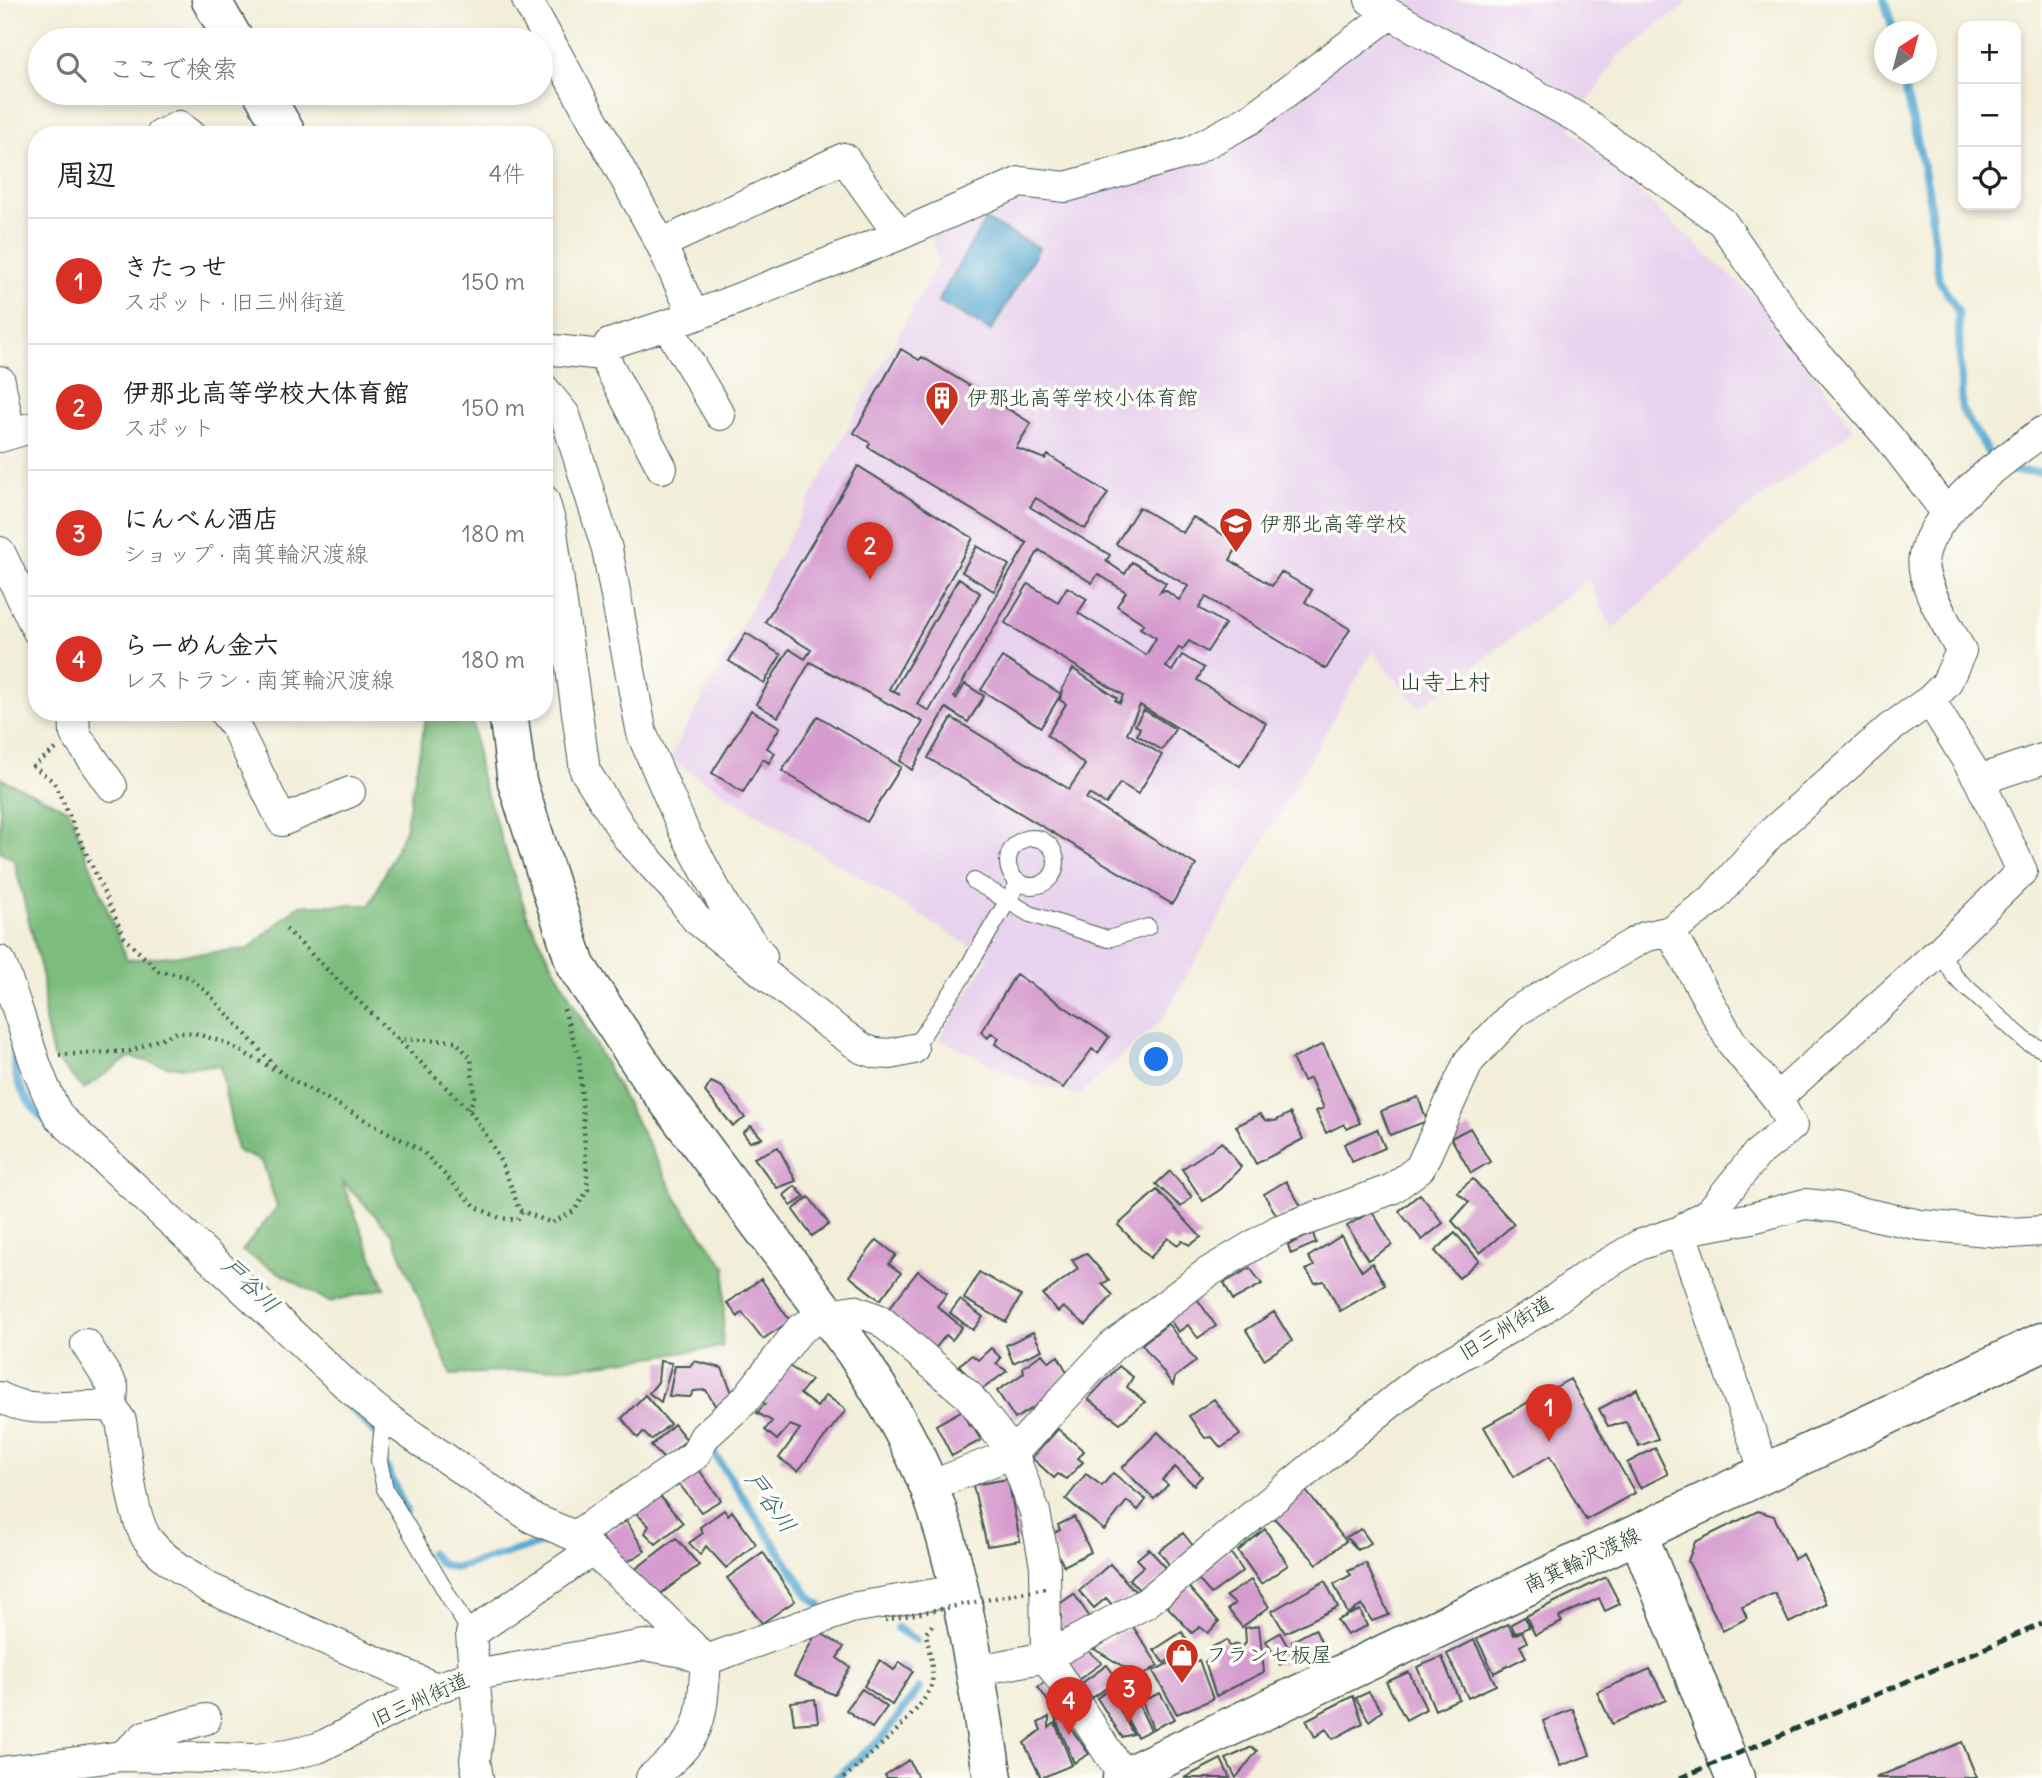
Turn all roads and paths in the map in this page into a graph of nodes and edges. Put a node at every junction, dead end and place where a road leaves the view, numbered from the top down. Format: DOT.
graph roads {
  1 [pos="211,0"];
  2 [pos="527,0"];
  3 [pos="1380,7"];
  4 [pos="226,28"];
  5 [pos="542,28"];
  6 [pos="553,47"];
  7 [pos="270,105"];
  8 [pos="282,126"];
  9 [pos="899,235"];
  10 [pos="661,244"];
  11 [pos="680,320"];
  12 [pos="553,350"];
  13 [pos="603,355"];
  14 [pos="0,382"];
  15 [pos="553,401"];
  16 [pos="720,415"];
  17 [pos="2042,432"];
  18 [pos="16,433"];
  19 [pos="662,468"];
  20 [pos="1946,512"];
  21 [pos="553,539"];
  22 [pos="0,552"];
  23 [pos="6,588"];
  24 [pos="28,618"];
  25 [pos="1930,701"];
  26 [pos="231,721"];
  27 [pos="509,721"];
  28 [pos="75,723"];
  29 [pos="2042,759"];
  30 [pos="1979,780"];
  31 [pos="112,786"];
  32 [pos="350,792"];
  33 [pos="2032,868"];
  34 [pos="974,881"];
  35 [pos="1019,883"];
  36 [pos="1007,902"];
  37 [pos="1148,928"];
  38 [pos="286,929"];
  39 [pos="1670,931"];
  40 [pos="1940,951"];
  41 [pos="0,961"];
  42 [pos="794,997"];
  43 [pos="562,1002"];
  44 [pos="25,1031"];
  45 [pos="397,1039"];
  46 [pos="913,1049"];
  47 [pos="2042,1049"];
  48 [pos="282,1074"];
  49 [pos="1777,1098"];
  50 [pos="469,1110"];
  51 [pos="523,1211"];
  52 [pos="1680,1231"];
  53 [pos="2042,1231"];
  54 [pos="828,1314"];
  55 [pos="2042,1342"];
  56 [pos="86,1343"];
  57 [pos="0,1397"];
  58 [pos="112,1407"];
  59 [pos="382,1422"];
  60 [pos="1013,1453"];
  61 [pos="1766,1475"];
  62 [pos="928,1487"];
  63 [pos="1639,1534"];
  64 [pos="583,1544"];
  65 [pos="1046,1588"];
  66 [pos="958,1590"];
  67 [pos="885,1620"];
  68 [pos="934,1623"];
  69 [pos="471,1634"];
  70 [pos="1046,1657"];
  71 [pos="706,1660"];
  72 [pos="974,1671"];
  73 [pos="475,1675"];
  74 [pos="436,1688"];
  75 [pos="206,1719"];
  76 [pos="122,1756"];
  77 [pos="0,1772"];
  78 [pos="478,1778"];
  79 [pos="651,1778"];
  80 [pos="844,1778"];
  81 [pos="993,1778"];
  82 [pos="1124,1778"];
  83 [pos="1735,1778"];
  1 -- 4 [label="street"];
  2 -- 5 [label="street"];
  3 -- 9 [label="street"];
  3 -- 20 [label="street"];
  6 -- 10 [label="street"];
  7 -- 8 [label="street"];
  9 -- 10 [label="street"];
  9 -- 11 [label="street"];
  10 -- 11 [label="street"];
  11 -- 13 [label="street"];
  11 -- 16 [label="street"];
  12 -- 13 [label="street"];
  13 -- 19 [label="street"];
  14 -- 18 [label="street"];
  15 -- 42 [label="street"];
  17 -- 20 [label="street"];
  20 -- 25 [label="street"];
  21 -- 42 [label="street"];
  22 -- 23 [label="street"];
  23 -- 24 [label="street"];
  25 -- 30 [label="street"];
  25 -- 39 [label="street"];
  26 -- 32 [label="street"];
  27 -- 54 [label="street"];
  28 -- 31 [label="street"];
  28 -- 48 [label="path"];
  29 -- 30 [label="street"];
  30 -- 33 [label="street"];
  33 -- 40 [label="street"];
  34 -- 36 [label="lane"];
  35 -- 36 [label="lane"];
  36 -- 37 [label="lane"];
  36 -- 46 [label="lane"];
  38 -- 45 [label="path"];
  39 -- 49 [label="street"];
  39 -- 60 [label="street"];
  40 -- 47 [label="lane"];
  40 -- 49 [label="street"];
  41 -- 44 [label="street"];
  42 -- 46 [label="street"];
  43 -- 51 [label="path"];
  44 -- 48 [label="path"];
  44 -- 59 [label="street"];
  45 -- 50 [label="path"];
  45 -- 50 [label="path"];
  48 -- 51 [label="path"];
  49 -- 52 [label="street"];
  50 -- 51 [label="path"];
  52 -- 53 [label="street, 旧三州街道"];
  52 -- 61 [label="street"];
  52 -- 70 [label="street, 旧三州街道"];
  54 -- 60 [label="street"];
  54 -- 62 [label="street"];
  54 -- 64 [label="street"];
  55 -- 61 [label="street, 南箕輪沢渡線"];
  56 -- 58 [label="street"];
  57 -- 58 [label="street"];
  58 -- 74 [label="street"];
  59 -- 64 [label="street"];
  59 -- 69 [label="lane"];
  60 -- 62 [label="street"];
  60 -- 65 [label="street"];
  61 -- 63 [label="street, 南箕輪沢渡線"];
  62 -- 66 [label="street"];
  63 -- 82 [label="street, 南箕輪沢渡線"];
  63 -- 83 [label="street"];
  64 -- 69 [label="street"];
  64 -- 71 [label="street"];
  65 -- 67 [label="path, bridge"];
  65 -- 70 [label="street"];
  66 -- 71 [label="street"];
  66 -- 72 [label="street"];
  68 -- 80 [label="path"];
  69 -- 73 [label="street"];
  70 -- 72 [label="street, 旧三州街道"];
  70 -- 82 [label="street"];
  71 -- 73 [label="street, 旧三州街道"];
  71 -- 79 [label="street"];
  72 -- 81 [label="street"];
  73 -- 74 [label="street, 旧三州街道"];
  73 -- 78 [label="street"];
  74 -- 76 [label="street, 旧三州街道"];
  75 -- 76 [label="street"];
  76 -- 77 [label="street, 旧三州街道"];
}
